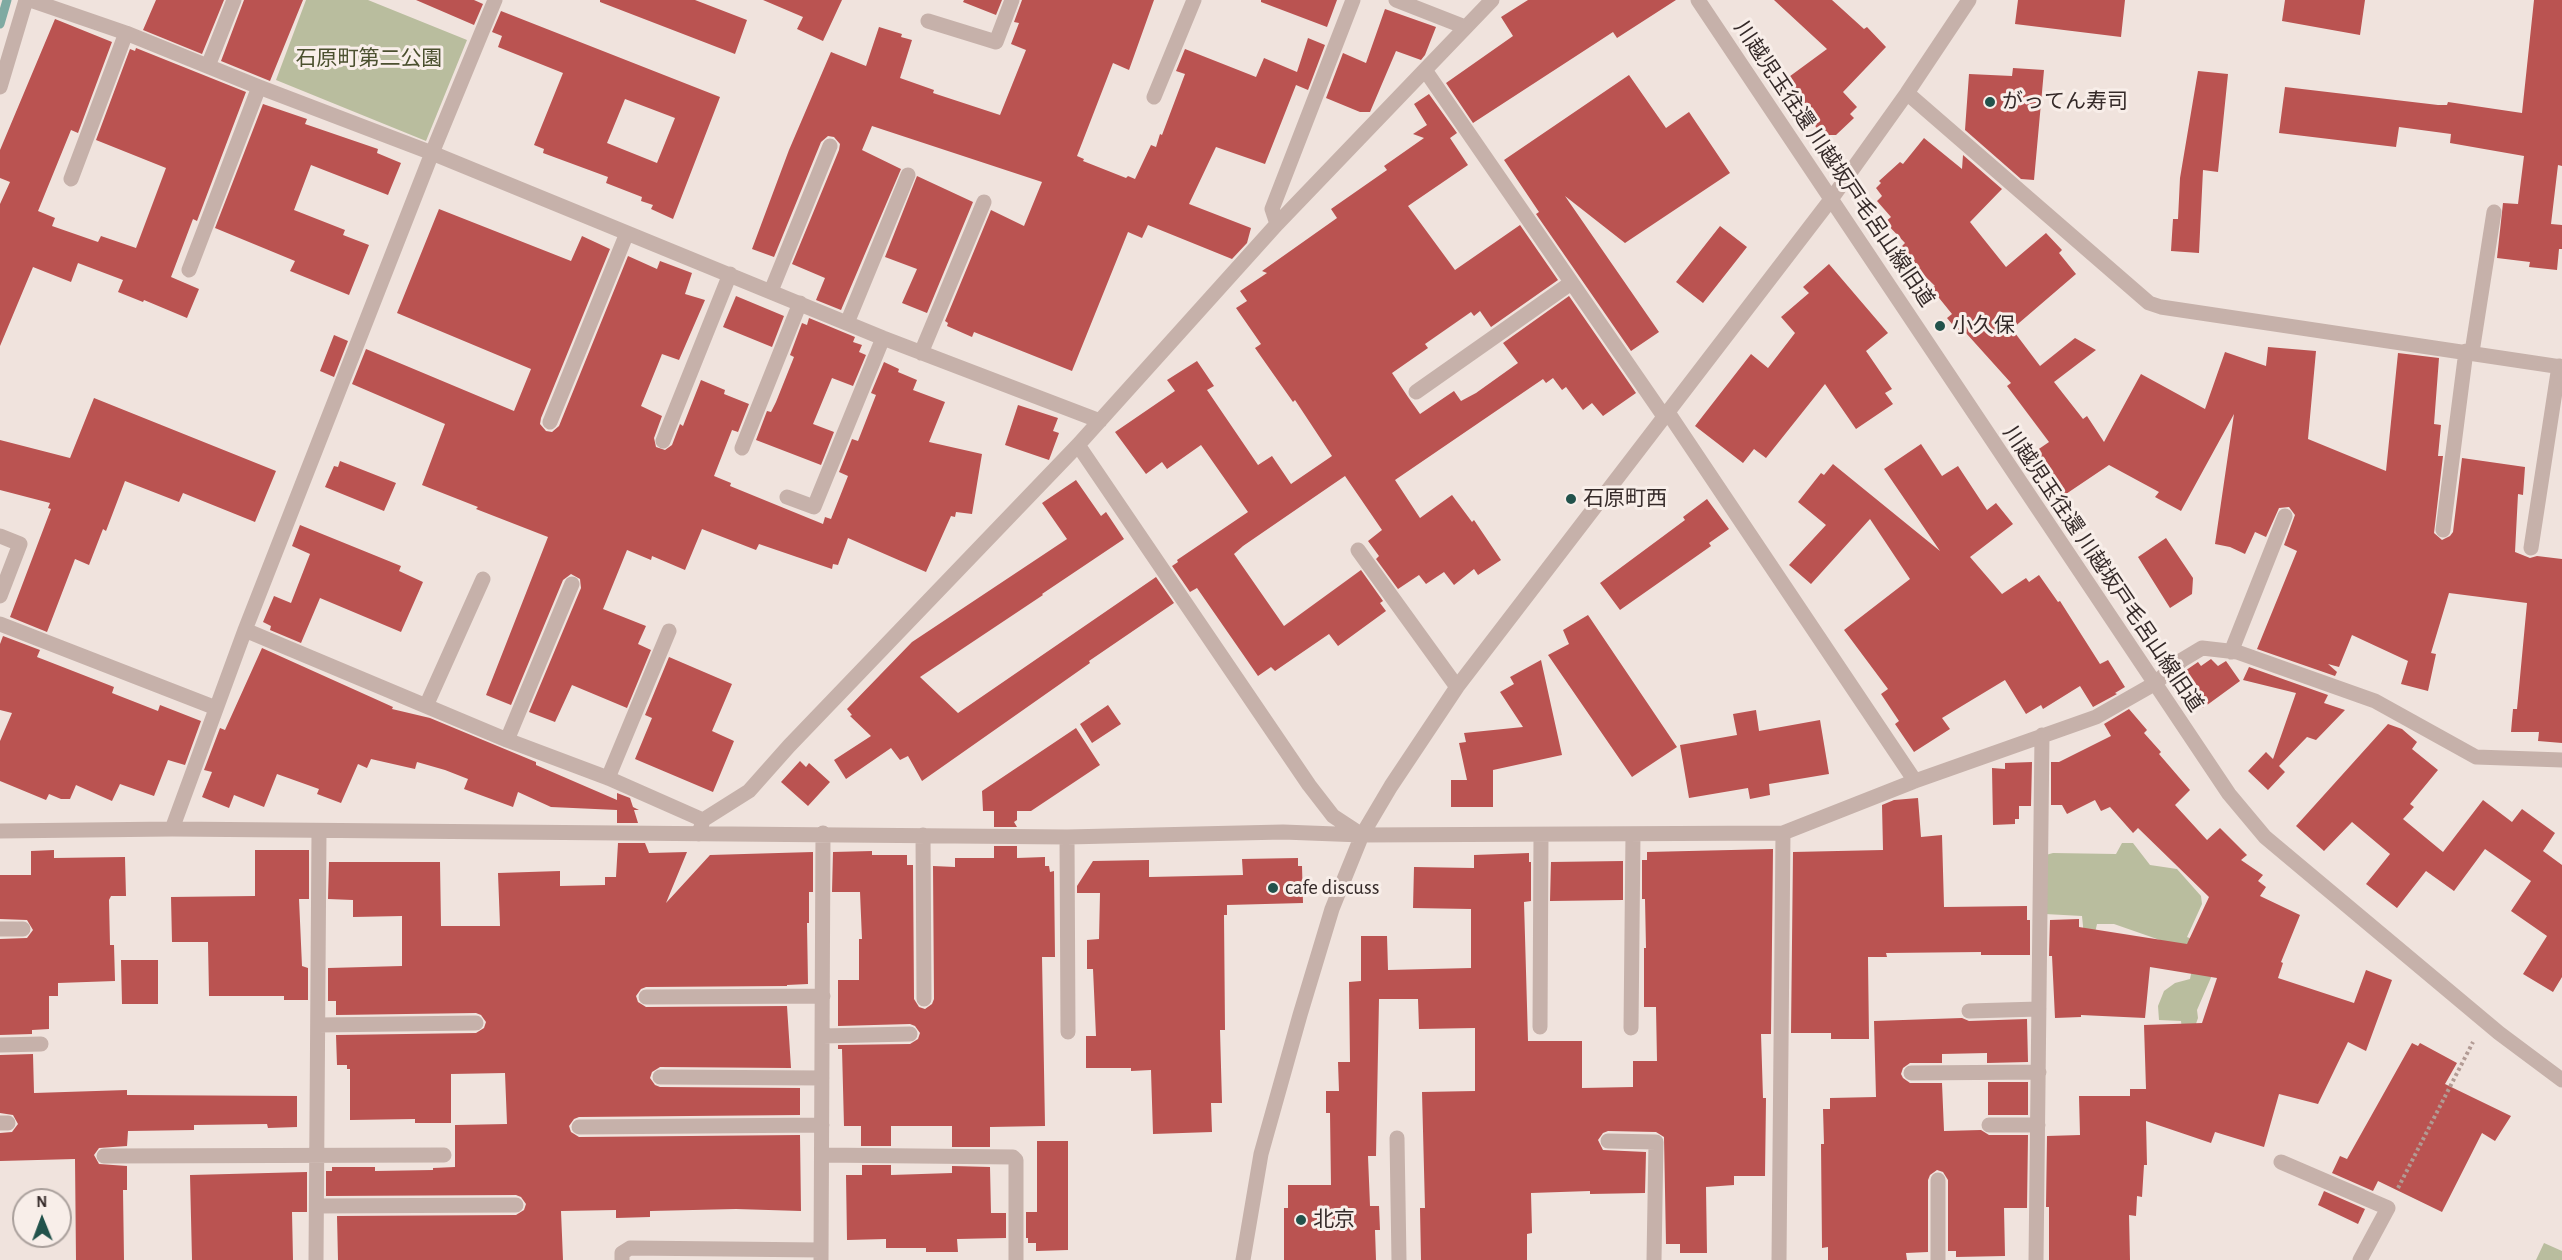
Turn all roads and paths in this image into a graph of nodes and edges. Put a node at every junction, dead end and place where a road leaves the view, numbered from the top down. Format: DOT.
graph roads {
  1 [pos="26,0"];
  2 [pos="30,0"];
  3 [pos="234,0"];
  4 [pos="495,0"];
  5 [pos="1012,0"];
  6 [pos="1194,0"];
  7 [pos="1353,0"];
  8 [pos="1396,0"];
  9 [pos="1492,0"];
  10 [pos="1698,0"];
  11 [pos="1969,0"];
  12 [pos="928,21"];
  13 [pos="1465,27"];
  14 [pos="126,33"];
  15 [pos="207,66"];
  16 [pos="1425,70"];
  17 [pos="0,87"];
  18 [pos="259,87"];
  19 [pos="1907,93"];
  20 [pos="1155,97"];
  21 [pos="830,146"];
  22 [pos="432,153"];
  23 [pos="908,175"];
  24 [pos="71,179"];
  25 [pos="1832,198"];
  26 [pos="984,202"];
  27 [pos="2494,212"];
  28 [pos="1277,224"];
  29 [pos="627,233"];
  30 [pos="189,270"];
  31 [pos="730,274"];
  32 [pos="1572,283"];
  33 [pos="771,291"];
  34 [pos="800,303"];
  35 [pos="847,323"];
  36 [pos="883,338"];
  37 [pos="2469,352"];
  38 [pos="921,353"];
  39 [pos="2560,367"];
  40 [pos="1416,392"];
  41 [pos="1665,413"];
  42 [pos="1100,421"];
  43 [pos="550,422"];
  44 [pos="663,441"];
  45 [pos="1078,445"];
  46 [pos="742,448"];
  47 [pos="787,497"];
  48 [pos="2285,516"];
  49 [pos="2443,530"];
  50 [pos="0,536"];
  51 [pos="2530,548"];
  52 [pos="1358,550"];
  53 [pos="483,579"];
  54 [pos="572,584"];
  55 [pos="0,596"];
  56 [pos="0,624"];
  57 [pos="245,630"];
  58 [pos="669,631"];
  59 [pos="2232,652"];
  60 [pos="2154,684"];
  61 [pos="1457,687"];
  62 [pos="426,706"];
  63 [pos="216,708"];
  64 [pos="2042,735"];
  65 [pos="507,740"];
  66 [pos="2562,760"];
  67 [pos="608,778"];
  68 [pos="1915,781"];
  69 [pos="701,827"];
  70 [pos="172,830"];
  71 [pos="0,831"];
  72 [pos="319,832"];
  73 [pos="823,833"];
  74 [pos="1783,833"];
  75 [pos="1633,834"];
  76 [pos="923,835"];
  77 [pos="1362,835"];
  78 [pos="1541,835"];
  79 [pos="1067,837"];
  80 [pos="0,929"];
  81 [pos="23,929"];
  82 [pos="823,996"];
  83 [pos="645,997"];
  84 [pos="924,999"];
  85 [pos="2039,1009"];
  86 [pos="1969,1011"];
  87 [pos="476,1023"];
  88 [pos="318,1025"];
  89 [pos="1540,1027"];
  90 [pos="1631,1028"];
  91 [pos="1068,1032"];
  92 [pos="910,1034"];
  93 [pos="823,1036"];
  94 [pos="2473,1042"];
  95 [pos="41,1044"];
  96 [pos="0,1045"];
  97 [pos="2038,1072"];
  98 [pos="1911,1073"];
  99 [pos="660,1077"];
  100 [pos="822,1078"];
  101 [pos="2562,1080"];
  102 [pos="822,1125"];
  103 [pos="1989,1125"];
  104 [pos="2038,1125"];
  105 [pos="579,1128"];
  106 [pos="1397,1138"];
  107 [pos="1608,1141"];
  108 [pos="444,1155"];
  109 [pos="822,1155"];
  110 [pos="104,1156"];
  111 [pos="317,1157"];
  112 [pos="2281,1162"];
  113 [pos="1938,1180"];
  114 [pos="516,1205"];
  115 [pos="317,1206"];
  116 [pos="2388,1208"];
  117 [pos="821,1255"];
  118 [pos="316,1260"];
  119 [pos="622,1260"];
  120 [pos="1016,1260"];
  121 [pos="1244,1260"];
  122 [pos="1399,1260"];
  123 [pos="1654,1260"];
  124 [pos="1779,1260"];
  125 [pos="1938,1260"];
  126 [pos="2036,1260"];
  127 [pos="2360,1260"];
  1 -- 17 [label="street"];
  2 -- 14 [label="street"];
  3 -- 15 [label="street"];
  4 -- 22 [label="street"];
  5 -- 12 [label="street"];
  6 -- 20 [label="street"];
  7 -- 28 [label="street"];
  8 -- 13 [label="street"];
  9 -- 13 [label="street"];
  10 -- 25 [label="street, 川越児玉往還 川越坂戸毛呂山線旧道"];
  11 -- 19 [label="street"];
  13 -- 16 [label="street"];
  14 -- 15 [label="street"];
  14 -- 24 [label="street"];
  15 -- 18 [label="street"];
  16 -- 28 [label="street"];
  16 -- 32 [label="street"];
  18 -- 22 [label="street"];
  18 -- 30 [label="street"];
  19 -- 25 [label="street"];
  19 -- 37 [label="street"];
  21 -- 33 [label="street"];
  22 -- 29 [label="street"];
  22 -- 57 [label="street"];
  23 -- 35 [label="street"];
  25 -- 41 [label="street"];
  25 -- 60 [label="street, 川越児玉往還 川越坂戸毛呂山線旧道"];
  26 -- 38 [label="street"];
  27 -- 37 [label="street"];
  28 -- 42 [label="street"];
  29 -- 31 [label="street"];
  29 -- 43 [label="street"];
  31 -- 33 [label="street"];
  31 -- 44 [label="street"];
  32 -- 40 [label="street"];
  32 -- 41 [label="street"];
  33 -- 34 [label="street"];
  34 -- 35 [label="street"];
  34 -- 46 [label="street"];
  35 -- 36 [label="street"];
  36 -- 38 [label="street"];
  36 -- 47 [label="street"];
  37 -- 39 [label="street"];
  37 -- 49 [label="street"];
  38 -- 42 [label="street"];
  39 -- 51 [label="street"];
  41 -- 61 [label="street"];
  41 -- 68 [label="street"];
  42 -- 45 [label="street"];
  45 -- 69 [label="street"];
  45 -- 77 [label="street"];
  48 -- 59 [label="street"];
  50 -- 55 [label="street"];
  52 -- 61 [label="street"];
  53 -- 62 [label="street"];
  54 -- 65 [label="street"];
  56 -- 63 [label="street"];
  57 -- 62 [label="street"];
  57 -- 63 [label="street"];
  58 -- 67 [label="street"];
  59 -- 60 [label="street"];
  59 -- 66 [label="street"];
  60 -- 64 [label="street"];
  60 -- 101 [label="street, 川越児玉往還 川越坂戸毛呂山線旧道"];
  61 -- 77 [label="street"];
  62 -- 65 [label="street"];
  63 -- 70 [label="street"];
  64 -- 68 [label="street"];
  64 -- 85 [label="street"];
  65 -- 67 [label="street"];
  67 -- 69 [label="street"];
  68 -- 74 [label="street"];
  69 -- 72 [label="street"];
  69 -- 73 [label="street"];
  70 -- 71 [label="street"];
  70 -- 72 [label="street"];
  72 -- 88 [label="street"];
  73 -- 76 [label="street"];
  73 -- 82 [label="street"];
  74 -- 75 [label="street"];
  74 -- 124 [label="street"];
  75 -- 78 [label="street"];
  75 -- 90 [label="street"];
  76 -- 79 [label="street"];
  76 -- 84 [label="street"];
  77 -- 78 [label="street"];
  77 -- 79 [label="street"];
  77 -- 121 [label="street"];
  78 -- 89 [label="street"];
  79 -- 91 [label="street"];
  80 -- 81 [label="street"];
  82 -- 83 [label="street"];
  82 -- 93 [label="street"];
  85 -- 86 [label="street"];
  85 -- 97 [label="street"];
  87 -- 88 [label="street"];
  88 -- 111 [label="street"];
  92 -- 93 [label="street"];
  93 -- 100 [label="street"];
  94 -- 116 [label="path"];
  95 -- 96 [label="street"];
  97 -- 98 [label="street"];
  97 -- 104 [label="street"];
  99 -- 100 [label="street"];
  100 -- 102 [label="street"];
  102 -- 105 [label="street"];
  102 -- 109 [label="street"];
  103 -- 104 [label="street"];
  104 -- 126 [label="street"];
  106 -- 122 [label="street"];
  107 -- 123 [label="street"];
  108 -- 111 [label="street"];
  109 -- 117 [label="street"];
  109 -- 120 [label="street"];
  110 -- 111 [label="street"];
  111 -- 115 [label="street"];
  112 -- 116 [label="street"];
  113 -- 125 [label="street"];
  114 -- 115 [label="street"];
  115 -- 118 [label="street"];
  116 -- 127 [label="street"];
  117 -- 119 [label="street"];
}
